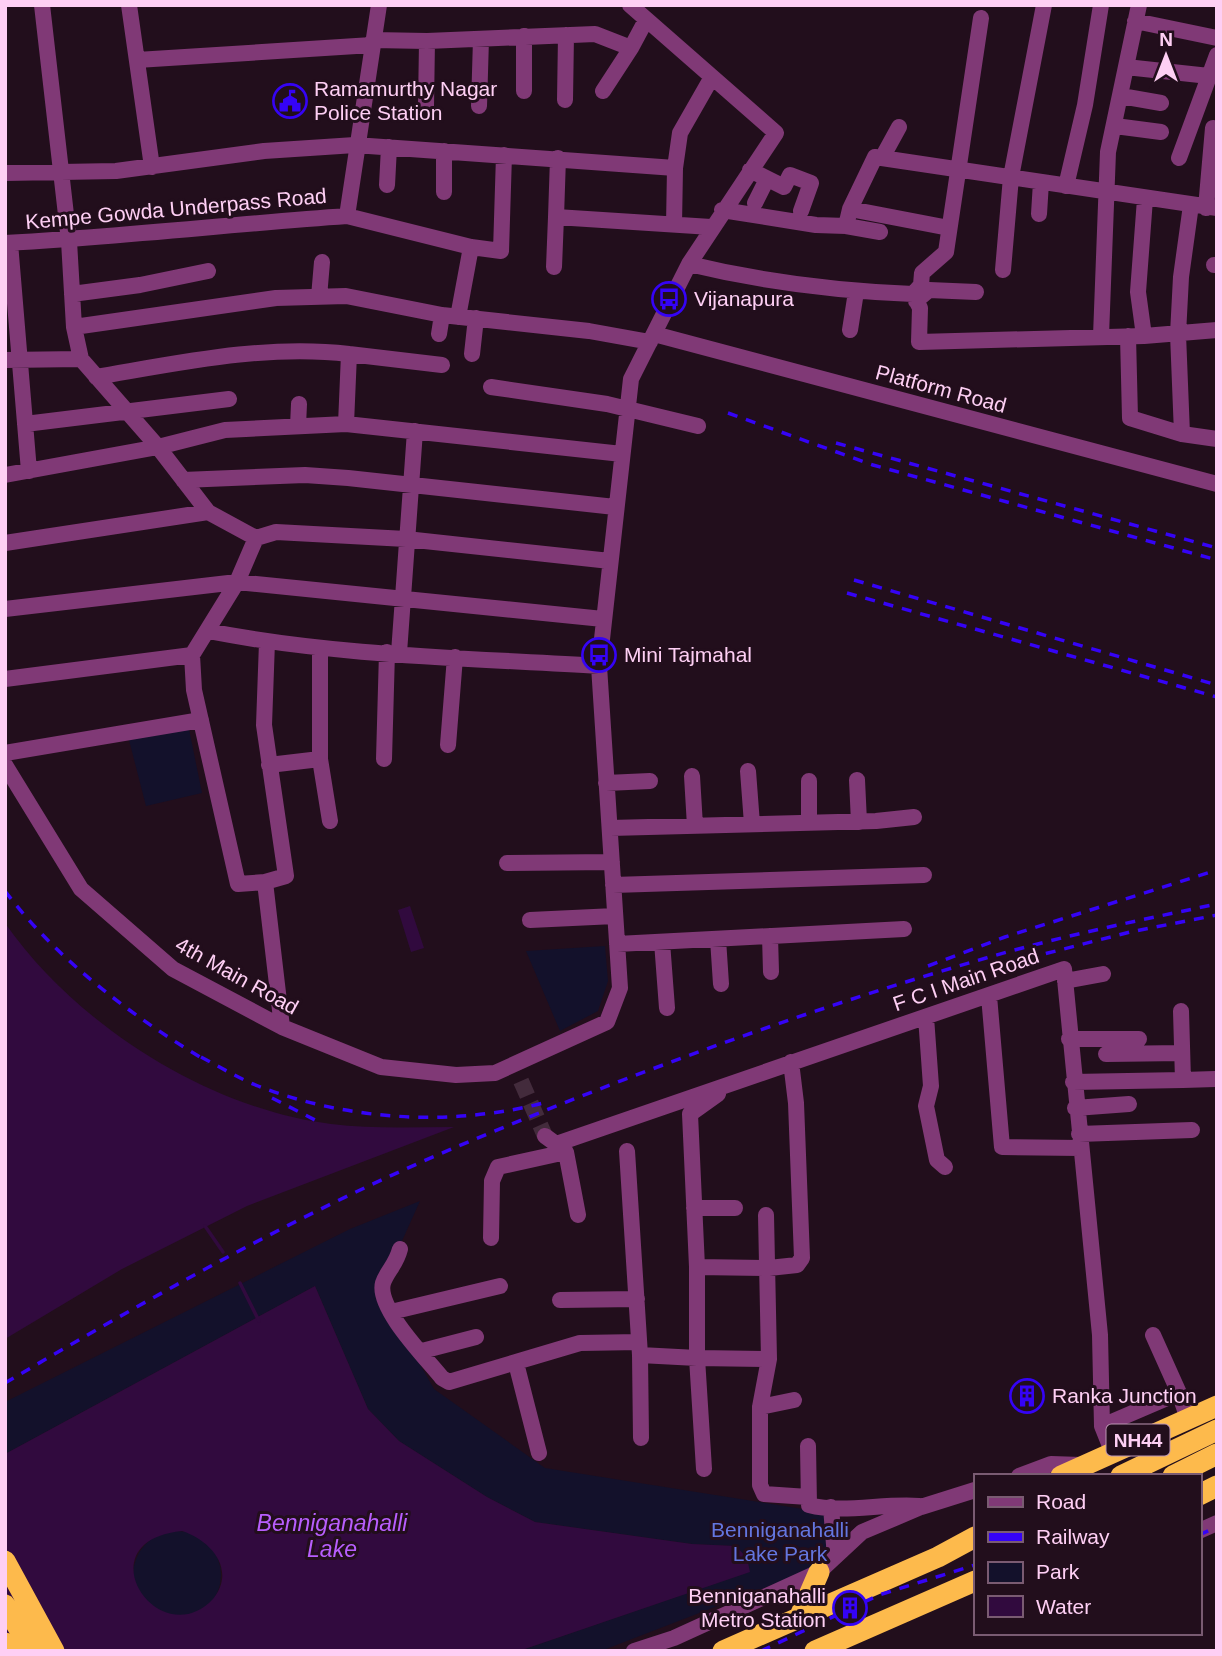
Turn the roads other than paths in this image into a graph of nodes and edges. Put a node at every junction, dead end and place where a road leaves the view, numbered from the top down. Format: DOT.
graph roads {
  1 [pos="42,5"];
  2 [pos="130,5"];
  3 [pos="379,5"];
  4 [pos="630,5"];
  5 [pos="1044,5"];
  6 [pos="1101,5"];
  7 [pos="1137,13"];
  8 [pos="981,18"];
  9 [pos="646,20"];
  10 [pos="566,35"];
  11 [pos="524,36"];
  12 [pos="481,38"];
  13 [pos="1217,38"];
  14 [pos="427,41"];
  15 [pos="373,42"];
  16 [pos="631,48"];
  17 [pos="1217,55"];
  18 [pos="137,60"];
  19 [pos="1126,67"];
  20 [pos="1209,76"];
  21 [pos="712,77"];
  22 [pos="524,91"];
  23 [pos="603,91"];
  24 [pos="1121,96"];
  25 [pos="565,100"];
  26 [pos="1161,103"];
  27 [pos="426,106"];
  28 [pos="478,106"];
  29 [pos="1115,126"];
  30 [pos="899,127"];
  31 [pos="1213,128"];
  32 [pos="1161,132"];
  33 [pos="355,145"];
  34 [pos="388,147"];
  35 [pos="444,151"];
  36 [pos="503,155"];
  37 [pos="558,158"];
  38 [pos="882,159"];
  39 [pos="1179,159"];
  40 [pos="152,166"];
  41 [pos="675,168"];
  42 [pos="750,170"];
  43 [pos="957,170"];
  44 [pos="60,172"];
  45 [pos="5,173"];
  46 [pos="1011,177"];
  47 [pos="767,178"];
  48 [pos="1041,182"];
  49 [pos="387,185"];
  50 [pos="1066,186"];
  51 [pos="444,192"];
  52 [pos="1106,193"];
  53 [pos="1145,199"];
  54 [pos="755,204"];
  55 [pos="1205,207"];
  56 [pos="849,209"];
  57 [pos="722,210"];
  58 [pos="801,211"];
  59 [pos="1040,214"];
  60 [pos="347,216"];
  61 [pos="556,217"];
  62 [pos="674,225"];
  63 [pos="846,226"];
  64 [pos="711,227"];
  65 [pos="949,228"];
  66 [pos="880,232"];
  67 [pos="69,242"];
  68 [pos="8,243"];
  69 [pos="471,247"];
  70 [pos="321,262"];
  71 [pos="689,264"];
  72 [pos="554,267"];
  73 [pos="1003,270"];
  74 [pos="208,271"];
  75 [pos="856,292"];
  76 [pos="976,292"];
  77 [pos="72,294"];
  78 [pos="319,297"];
  79 [pos="914,298"];
  80 [pos="450,316"];
  81 [pos="476,318"];
  82 [pos="74,327"];
  83 [pos="850,330"];
  84 [pos="1217,330"];
  85 [pos="439,334"];
  86 [pos="1178,334"];
  87 [pos="1136,336"];
  88 [pos="1101,337"];
  89 [pos="652,338"];
  90 [pos="349,354"];
  91 [pos="472,354"];
  92 [pos="81,359"];
  93 [pos="12,360"];
  94 [pos="442,365"];
  95 [pos="96,377"];
  96 [pos="491,387"];
  97 [pos="229,399"];
  98 [pos="299,404"];
  99 [pos="125,409"];
  100 [pos="628,409"];
  101 [pos="25,424"];
  102 [pos="346,425"];
  103 [pos="298,426"];
  104 [pos="698,426"];
  105 [pos="415,431"];
  106 [pos="1182,434"];
  107 [pos="1217,439"];
  108 [pos="158,447"];
  109 [pos="622,454"];
  110 [pos="29,471"];
  111 [pos="5,475"];
  112 [pos="183,480"];
  113 [pos="413,484"];
  114 [pos="1217,484"];
  115 [pos="615,507"];
  116 [pos="208,512"];
  117 [pos="256,538"];
  118 [pos="406,539"];
  119 [pos="5,543"];
  120 [pos="610,561"];
  121 [pos="237,582"];
  122 [pos="401,597"];
  123 [pos="5,609"];
  124 [pos="603,619"];
  125 [pos="208,631"];
  126 [pos="267,642"];
  127 [pos="320,648"];
  128 [pos="393,653"];
  129 [pos="192,655"];
  130 [pos="455,657"];
  131 [pos="599,666"];
  132 [pos="5,679"];
  133 [pos="201,720"];
  134 [pos="448,745"];
  135 [pos="5,753"];
  136 [pos="320,759"];
  137 [pos="384,759"];
  138 [pos="5,765"];
  139 [pos="269,765"];
  140 [pos="748,771"];
  141 [pos="692,776"];
  142 [pos="857,780"];
  143 [pos="650,781"];
  144 [pos="809,781"];
  145 [pos="606,783"];
  146 [pos="914,817"];
  147 [pos="330,821"];
  148 [pos="859,822"];
  149 [pos="809,823"];
  150 [pos="752,824"];
  151 [pos="695,826"];
  152 [pos="610,828"];
  153 [pos="612,862"];
  154 [pos="506,863"];
  155 [pos="924,874"];
  156 [pos="265,882"];
  157 [pos="613,885"];
  158 [pos="615,916"];
  159 [pos="530,920"];
  160 [pos="904,929"];
  161 [pos="770,936"];
  162 [pos="719,939"];
  163 [pos="662,942"];
  164 [pos="617,944"];
  165 [pos="772,972"];
  166 [pos="1103,974"];
  167 [pos="1065,981"];
  168 [pos="721,984"];
  169 [pos="989,996"];
  170 [pos="667,1008"];
  171 [pos="1181,1011"];
  172 [pos="926,1017"];
  173 [pos="282,1027"];
  174 [pos="1069,1039"];
  175 [pos="1139,1039"];
  176 [pos="1182,1053"];
  177 [pos="1106,1054"];
  178 [pos="791,1062"];
  179 [pos="515,1066"];
  180 [pos="1214,1079"];
  181 [pos="1183,1080"];
  182 [pos="521,1082"];
  183 [pos="1073,1082"];
  184 [pos="732,1084"];
  185 [pos="1129,1104"];
  186 [pos="1076,1108"];
  187 [pos="1192,1130"];
  188 [pos="1080,1141"];
  189 [pos="627,1151"];
  190 [pos="537,1157"];
  191 [pos="945,1167"];
  192 [pos="694,1208"];
  193 [pos="735,1208"];
  194 [pos="578,1215"];
  195 [pos="766,1215"];
  196 [pos="491,1238"];
  197 [pos="400,1249"];
  198 [pos="697,1267"];
  199 [pos="769,1268"];
  200 [pos="500,1286"];
  201 [pos="636,1299"];
  202 [pos="560,1300"];
  203 [pos="391,1312"];
  204 [pos="1153,1335"];
  205 [pos="476,1337"];
  206 [pos="640,1348"];
  207 [pos="422,1351"];
  208 [pos="697,1358"];
  209 [pos="769,1359"];
  210 [pos="516,1363"];
  211 [pos="1179,1393"];
  212 [pos="794,1400"];
  213 [pos="1217,1406"];
  214 [pos="760,1407"];
  215 [pos="1188,1419"];
  216 [pos="1102,1426"];
  217 [pos="1217,1430"];
  218 [pos="641,1438"];
  219 [pos="808,1446"];
  220 [pos="1112,1451"];
  221 [pos="539,1452"];
  222 [pos="1217,1454"];
  223 [pos="1081,1465"];
  224 [pos="704,1469"];
  225 [pos="1024,1474"];
  226 [pos="1065,1474"];
  227 [pos="1125,1474"];
  228 [pos="1177,1474"];
  229 [pos="1217,1486"];
  230 [pos="974,1490"];
  231 [pos="1201,1494"];
  232 [pos="808,1497"];
  233 [pos="831,1507"];
  234 [pos="921,1507"];
  235 [pos="1217,1523"];
  236 [pos="1201,1530"];
  237 [pos="973,1539"];
  238 [pos="835,1557"];
  239 [pos="5,1561"];
  240 [pos="819,1572"];
  241 [pos="972,1585"];
  242 [pos="5,1605"];
  243 [pos="800,1616"];
  244 [pos="5,1643"];
  245 [pos="9,1651"];
  246 [pos="32,1651"];
  247 [pos="54,1651"];
  248 [pos="634,1651"];
  249 [pos="723,1651"];
  250 [pos="815,1651"];
  1 -- 44 [label="street"];
  2 -- 18 [label="street"];
  3 -- 15 [label="street, Kempe Gowda Underpass Road"];
  4 -- 9 [label="street"];
  5 -- 46 [label="street"];
  6 -- 50 [label="street"];
  7 -- 13 [label="street"];
  7 -- 19 [label="street"];
  8 -- 43 [label="street"];
  9 -- 16 [label="street"];
  9 -- 21 [label="street"];
  10 -- 11 [label="street"];
  10 -- 16 [label="street"];
  10 -- 25 [label="street"];
  11 -- 12 [label="street"];
  11 -- 22 [label="street"];
  12 -- 14 [label="street"];
  12 -- 28 [label="street"];
  14 -- 15 [label="street"];
  14 -- 27 [label="street"];
  15 -- 18 [label="street"];
  15 -- 33 [label="street, Kempe Gowda Underpass Road"];
  16 -- 23 [label="street"];
  17 -- 20 [label="street"];
  18 -- 40 [label="street"];
  19 -- 20 [label="street"];
  19 -- 24 [label="street"];
  20 -- 39 [label="street"];
  21 -- 41 [label="street"];
  21 -- 42 [label="street, 4th Main Road"];
  24 -- 26 [label="street"];
  24 -- 29 [label="street"];
  29 -- 32 [label="street"];
  29 -- 52 [label="street"];
  30 -- 38 [label="street"];
  31 -- 55 [label="street"];
  33 -- 34 [label="street"];
  33 -- 40 [label="street"];
  33 -- 60 [label="street, Kempe Gowda Underpass Road"];
  34 -- 35 [label="street"];
  34 -- 49 [label="street"];
  35 -- 36 [label="street"];
  35 -- 51 [label="street"];
  36 -- 37 [label="street"];
  36 -- 69 [label="street"];
  37 -- 41 [label="street"];
  37 -- 61 [label="street"];
  38 -- 43 [label="street"];
  38 -- 56 [label="street"];
  40 -- 44 [label="street"];
  41 -- 62 [label="street"];
  42 -- 47 [label="street"];
  42 -- 57 [label="street, 4th Main Road"];
  43 -- 46 [label="street"];
  43 -- 65 [label="street"];
  44 -- 45 [label="street"];
  44 -- 67 [label="street"];
  46 -- 48 [label="street"];
  46 -- 73 [label="street"];
  47 -- 54 [label="street"];
  47 -- 58 [label="street"];
  48 -- 50 [label="street"];
  48 -- 59 [label="street"];
  50 -- 52 [label="street"];
  52 -- 53 [label="street"];
  52 -- 88 [label="street"];
  53 -- 55 [label="street"];
  53 -- 87 [label="street"];
  55 -- 86 [label="street"];
  56 -- 63 [label="street"];
  56 -- 65 [label="street"];
  57 -- 63 [label="street"];
  57 -- 64 [label="street, 4th Main Road"];
  60 -- 67 [label="street, Kempe Gowda Underpass Road"];
  60 -- 69 [label="street"];
  61 -- 62 [label="street"];
  61 -- 72 [label="street"];
  62 -- 64 [label="street"];
  63 -- 66 [label="street"];
  64 -- 71 [label="street, 4th Main Road"];
  65 -- 79 [label="street"];
  67 -- 68 [label="street, Kempe Gowda Underpass Road"];
  67 -- 77 [label="street"];
  68 -- 93 [label="street"];
  69 -- 80 [label="street"];
  70 -- 78 [label="street"];
  71 -- 75 [label="street"];
  71 -- 89 [label="street, 4th Main Road"];
  74 -- 77 [label="street"];
  75 -- 79 [label="street"];
  75 -- 83 [label="street"];
  76 -- 79 [label="street"];
  77 -- 82 [label="street"];
  78 -- 80 [label="street, Platform Road"];
  78 -- 82 [label="street, Platform Road"];
  79 -- 88 [label="street"];
  80 -- 81 [label="street, Platform Road"];
  80 -- 85 [label="street"];
  81 -- 89 [label="street, Platform Road"];
  81 -- 91 [label="street"];
  82 -- 92 [label="street"];
  84 -- 86 [label="street"];
  86 -- 87 [label="street"];
  86 -- 106 [label="street"];
  87 -- 88 [label="street"];
  87 -- 106 [label="street"];
  89 -- 100 [label="street, 4th Main Road"];
  89 -- 114 [label="street, Platform Road"];
  90 -- 94 [label="street"];
  90 -- 95 [label="street"];
  90 -- 102 [label="street"];
  92 -- 93 [label="street"];
  92 -- 95 [label="street"];
  93 -- 101 [label="street"];
  95 -- 99 [label="street"];
  96 -- 100 [label="street"];
  97 -- 99 [label="street"];
  98 -- 103 [label="street"];
  99 -- 101 [label="street"];
  99 -- 108 [label="street"];
  100 -- 104 [label="street"];
  100 -- 109 [label="street, 4th Main Road"];
  101 -- 110 [label="street"];
  102 -- 103 [label="street"];
  102 -- 105 [label="street"];
  103 -- 108 [label="street"];
  105 -- 109 [label="street"];
  105 -- 113 [label="street"];
  106 -- 107 [label="street"];
  108 -- 110 [label="street"];
  108 -- 112 [label="street"];
  109 -- 115 [label="street, 4th Main Road"];
  110 -- 111 [label="street"];
  112 -- 113 [label="street"];
  112 -- 116 [label="street"];
  113 -- 115 [label="street"];
  113 -- 118 [label="street"];
  115 -- 120 [label="street, 4th Main Road"];
  116 -- 117 [label="street"];
  116 -- 119 [label="street"];
  117 -- 118 [label="street"];
  117 -- 121 [label="street"];
  118 -- 120 [label="street"];
  118 -- 122 [label="street"];
  120 -- 124 [label="street, 4th Main Road"];
  121 -- 122 [label="street"];
  121 -- 123 [label="street"];
  121 -- 125 [label="street"];
  122 -- 124 [label="street"];
  122 -- 128 [label="street"];
  124 -- 131 [label="street, 4th Main Road"];
  125 -- 126 [label="street"];
  125 -- 129 [label="street"];
  126 -- 127 [label="street"];
  126 -- 139 [label="street"];
  127 -- 128 [label="street"];
  127 -- 136 [label="street"];
  128 -- 130 [label="street"];
  128 -- 137 [label="street"];
  129 -- 132 [label="street"];
  129 -- 133 [label="street"];
  130 -- 131 [label="street"];
  130 -- 134 [label="street"];
  131 -- 145 [label="street, 4th Main Road"];
  133 -- 135 [label="street"];
  133 -- 156 [label="street"];
  136 -- 139 [label="street"];
  136 -- 147 [label="street"];
  138 -- 173 [label="street, 4th Main Road"];
  139 -- 156 [label="street"];
  140 -- 150 [label="street"];
  141 -- 151 [label="street"];
  142 -- 148 [label="street"];
  143 -- 145 [label="street"];
  144 -- 149 [label="street"];
  145 -- 152 [label="street, 4th Main Road"];
  146 -- 148 [label="street"];
  148 -- 149 [label="street"];
  149 -- 150 [label="street"];
  150 -- 151 [label="street"];
  151 -- 152 [label="street"];
  152 -- 153 [label="street, 4th Main Road"];
  153 -- 154 [label="street"];
  153 -- 157 [label="street, 4th Main Road"];
  155 -- 157 [label="street"];
  156 -- 173 [label="street"];
  157 -- 158 [label="street, 4th Main Road"];
  158 -- 159 [label="street"];
  158 -- 164 [label="street, 4th Main Road"];
  160 -- 161 [label="street"];
  161 -- 162 [label="street"];
  161 -- 165 [label="street"];
  162 -- 163 [label="street"];
  162 -- 168 [label="street"];
  163 -- 164 [label="street"];
  163 -- 170 [label="street"];
  164 -- 179 [label="street, 4th Main Road"];
  166 -- 167 [label="street"];
  167 -- 169 [label="street, F C I Main Road"];
  167 -- 174 [label="street, F C I Main Road"];
  169 -- 172 [label="street, F C I Main Road"];
  169 -- 188 [label="street"];
  171 -- 176 [label="street"];
  172 -- 178 [label="street, F C I Main Road"];
  172 -- 191 [label="street"];
  173 -- 179 [label="street, 4th Main Road"];
  174 -- 175 [label="street"];
  174 -- 183 [label="street, F C I Main Road"];
  176 -- 177 [label="street"];
  176 -- 181 [label="street"];
  178 -- 184 [label="street, F C I Main Road"];
  178 -- 199 [label="street"];
  179 -- 182 [label="street"];
  180 -- 181 [label="street"];
  181 -- 183 [label="street"];
  183 -- 186 [label="street, F C I Main Road"];
  184 -- 190 [label="street, F C I Main Road"];
  184 -- 192 [label="street"];
  185 -- 186 [label="street"];
  186 -- 188 [label="street, F C I Main Road"];
  187 -- 188 [label="street"];
  188 -- 216 [label="street, F C I Main Road"];
  189 -- 201 [label="street"];
  190 -- 194 [label="street"];
  190 -- 196 [label="street"];
  192 -- 193 [label="street"];
  192 -- 198 [label="street"];
  195 -- 199 [label="street"];
  197 -- 203 [label="street"];
  198 -- 199 [label="street"];
  198 -- 208 [label="street"];
  199 -- 209 [label="street"];
  200 -- 203 [label="street"];
  201 -- 202 [label="street"];
  201 -- 206 [label="street"];
  203 -- 207 [label="street"];
  204 -- 211 [label="street"];
  205 -- 207 [label="street"];
  206 -- 208 [label="street"];
  206 -- 210 [label="street"];
  206 -- 218 [label="street"];
  207 -- 210 [label="street"];
  208 -- 209 [label="street"];
  208 -- 224 [label="street"];
  209 -- 214 [label="street"];
  210 -- 221 [label="street"];
  211 -- 215 [label="street"];
  211 -- 216 [label="street"];
  212 -- 214 [label="street"];
  213 -- 215 [label="highway, NH44"];
  214 -- 232 [label="street"];
  215 -- 220 [label="highway, NH44"];
  216 -- 220 [label="street, F C I Main Road"];
  217 -- 227 [label="highway"];
  219 -- 232 [label="street"];
  220 -- 223 [label="highway, NH44"];
  222 -- 228 [label="highway"];
  223 -- 225 [label="street"];
  223 -- 226 [label="highway, NH44"];
  229 -- 231 [label="highway"];
  230 -- 234 [label="street"];
  232 -- 233 [label="street"];
  233 -- 234 [label="street"];
  233 -- 238 [label="street"];
  234 -- 238 [label="street"];
  235 -- 236 [label="street"];
  237 -- 243 [label="highway"];
  238 -- 240 [label="street"];
  239 -- 247 [label="highway"];
  240 -- 243 [label="highway"];
  240 -- 248 [label="street"];
  241 -- 250 [label="highway"];
  242 -- 246 [label="highway"];
  243 -- 249 [label="highway"];
  244 -- 245 [label="highway"];
}
